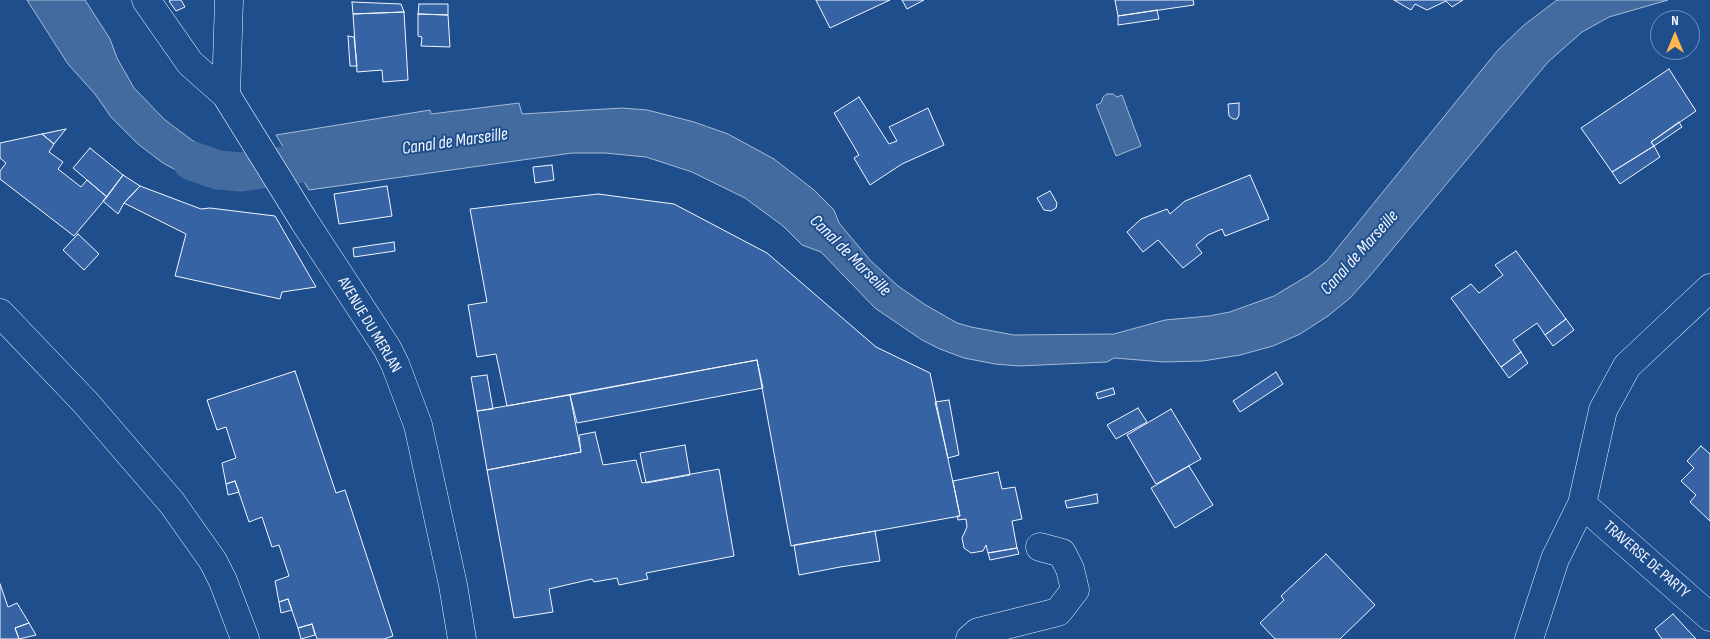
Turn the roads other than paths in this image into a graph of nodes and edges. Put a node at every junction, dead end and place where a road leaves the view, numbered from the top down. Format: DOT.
graph roads {
  1 [pos="146,0"];
  2 [pos="229,0"];
  3 [pos="226,95"];
  4 [pos="1710,288"];
  5 [pos="0,313"];
  6 [pos="1582,504"];
  7 [pos="1040,547"];
  8 [pos="1710,617"];
  9 [pos="245,639"];
  10 [pos="462,639"];
  11 [pos="970,639"];
  12 [pos="1529,639"];
  1 -- 3 [label="street, AVENUE DU MERLAN"];
  2 -- 3 [label="street"];
  3 -- 10 [label="street, AVENUE DU MERLAN"];
  4 -- 6 [label="street"];
  5 -- 9 [label="street"];
  6 -- 8 [label="street, TRAVERSE DE PARTY"];
  6 -- 12 [label="street"];
  7 -- 11 [label="street"];
}
